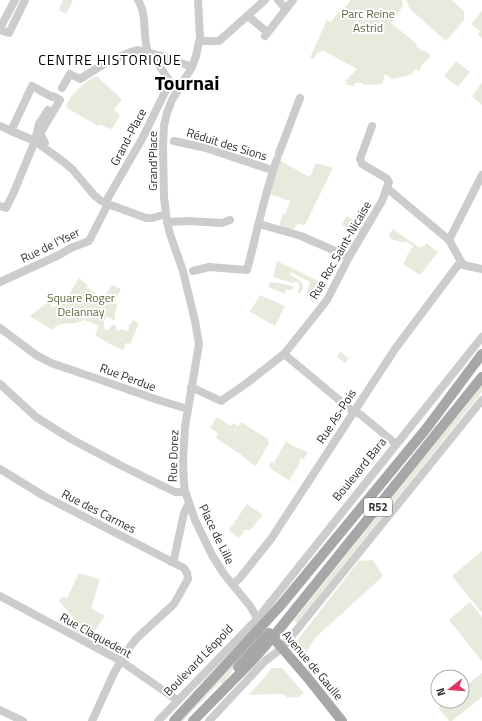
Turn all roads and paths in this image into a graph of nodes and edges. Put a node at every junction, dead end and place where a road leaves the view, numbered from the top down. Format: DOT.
graph roads {
  1 [pos="15,0"];
  2 [pos="25,0"];
  3 [pos="138,0"];
  4 [pos="198,0"];
  5 [pos="265,0"];
  6 [pos="278,0"];
  7 [pos="293,0"];
  8 [pos="286,9"];
  9 [pos="248,16"];
  10 [pos="0,29"];
  11 [pos="200,41"];
  12 [pos="148,53"];
  13 [pos="190,66"];
  14 [pos="170,82"];
  15 [pos="62,88"];
  16 [pos="179,88"];
  17 [pos="57,98"];
  18 [pos="300,98"];
  19 [pos="0,126"];
  20 [pos="372,126"];
  21 [pos="12,131"];
  22 [pos="35,141"];
  23 [pos="174,141"];
  24 [pos="42,146"];
  25 [pos="272,170"];
  26 [pos="482,175"];
  27 [pos="387,188"];
  28 [pos="107,204"];
  29 [pos="0,206"];
  30 [pos="167,218"];
  31 [pos="230,220"];
  32 [pos="259,224"];
  33 [pos="449,240"];
  34 [pos="349,257"];
  35 [pos="462,263"];
  36 [pos="482,269"];
  37 [pos="188,271"];
  38 [pos="0,282"];
  39 [pos="0,328"];
  40 [pos="482,337"];
  41 [pos="284,354"];
  42 [pos="482,354"];
  43 [pos="482,377"];
  44 [pos="0,384"];
  45 [pos="191,387"];
  46 [pos="482,400"];
  47 [pos="188,409"];
  48 [pos="354,410"];
  49 [pos="396,444"];
  50 [pos="0,469"];
  51 [pos="185,492"];
  52 [pos="189,503"];
  53 [pos="171,562"];
  54 [pos="233,584"];
  55 [pos="0,596"];
  56 [pos="265,629"];
  57 [pos="282,648"];
  58 [pos="121,661"];
  59 [pos="177,700"];
  60 [pos="0,710"];
  61 [pos="23,721"];
  62 [pos="92,721"];
  63 [pos="158,721"];
  64 [pos="174,721"];
  65 [pos="193,721"];
  66 [pos="209,721"];
  67 [pos="342,721"];
  1 -- 10 [label="street"];
  2 -- 10 [label="street"];
  3 -- 12 [label="street"];
  4 -- 11 [label="street, Grand'Place"];
  5 -- 9 [label="street"];
  6 -- 8 [label="street"];
  7 -- 8 [label="street"];
  8 -- 9 [label="street"];
  9 -- 11 [label="street"];
  11 -- 13 [label="street, Grand'Place"];
  12 -- 13 [label="street"];
  12 -- 14 [label="street"];
  12 -- 15 [label="street"];
  13 -- 16 [label="street, Grand'Place"];
  14 -- 16 [label="street"];
  14 -- 28 [label="street, Grand-Place"];
  16 -- 30 [label="street, Grand'Place"];
  17 -- 21 [label="street"];
  17 -- 22 [label="street"];
  17 -- 24 [label="street"];
  18 -- 25 [label="street"];
  19 -- 21 [label="street"];
  20 -- 27 [label="street"];
  21 -- 22 [label="street"];
  22 -- 24 [label="street"];
  22 -- 29 [label="street"];
  23 -- 25 [label="street, Réduit des Sions"];
  24 -- 28 [label="street"];
  25 -- 32 [label="street"];
  26 -- 33 [label="street"];
  27 -- 33 [label="street"];
  27 -- 34 [label="street, Rue Roc Saint-Nicaise"];
  28 -- 30 [label="street"];
  28 -- 38 [label="street, Rue de l'Yser"];
  30 -- 31 [label="street"];
  30 -- 37 [label="street, Grand'Place"];
  32 -- 34 [label="street"];
  32 -- 37 [label="street"];
  33 -- 35 [label="street"];
  34 -- 41 [label="street, Rue Roc Saint-Nicaise"];
  35 -- 36 [label="street"];
  35 -- 48 [label="street, Rue As-Pois"];
  37 -- 45 [label="street, Grand'Place"];
  39 -- 47 [label="street, Rue Perdue"];
  40 -- 49 [label="street, Boulevard Bara"];
  41 -- 45 [label="street, Rue Roc Saint-Nicaise"];
  41 -- 48 [label="street"];
  42 -- 56 [label="main road, R52"];
  43 -- 56 [label="main road, R52"];
  44 -- 51 [label="street"];
  45 -- 47 [label="street, Rue Dorez"];
  46 -- 57 [label="street"];
  47 -- 51 [label="street, Rue Dorez"];
  48 -- 49 [label="street"];
  48 -- 54 [label="street, Rue As-Pois"];
  49 -- 56 [label="street, Boulevard Bara"];
  50 -- 53 [label="street, Rue des Carmes"];
  51 -- 52 [label="street, Rue Dorez"];
  52 -- 53 [label="street, Place de Lille"];
  52 -- 54 [label="street, Place de Lille"];
  53 -- 58 [label="street, Rue des Carmes"];
  54 -- 56 [label="street, Place de Lille"];
  55 -- 58 [label="street, Rue Claquedent"];
  56 -- 57 [label="main road, Avenue de Gaulle"];
  56 -- 59 [label="street, Boulevard Léopold"];
  56 -- 64 [label="main road, Boulevard Léopold / R52"];
  56 -- 65 [label="main road, R52"];
  57 -- 66 [label="street"];
  57 -- 67 [label="main road, Avenue de Gaulle"];
  58 -- 59 [label="street, Rue Claquedent"];
  58 -- 62 [label="street"];
  59 -- 63 [label="street, Boulevard Léopold"];
  60 -- 61 [label="street"];
}
